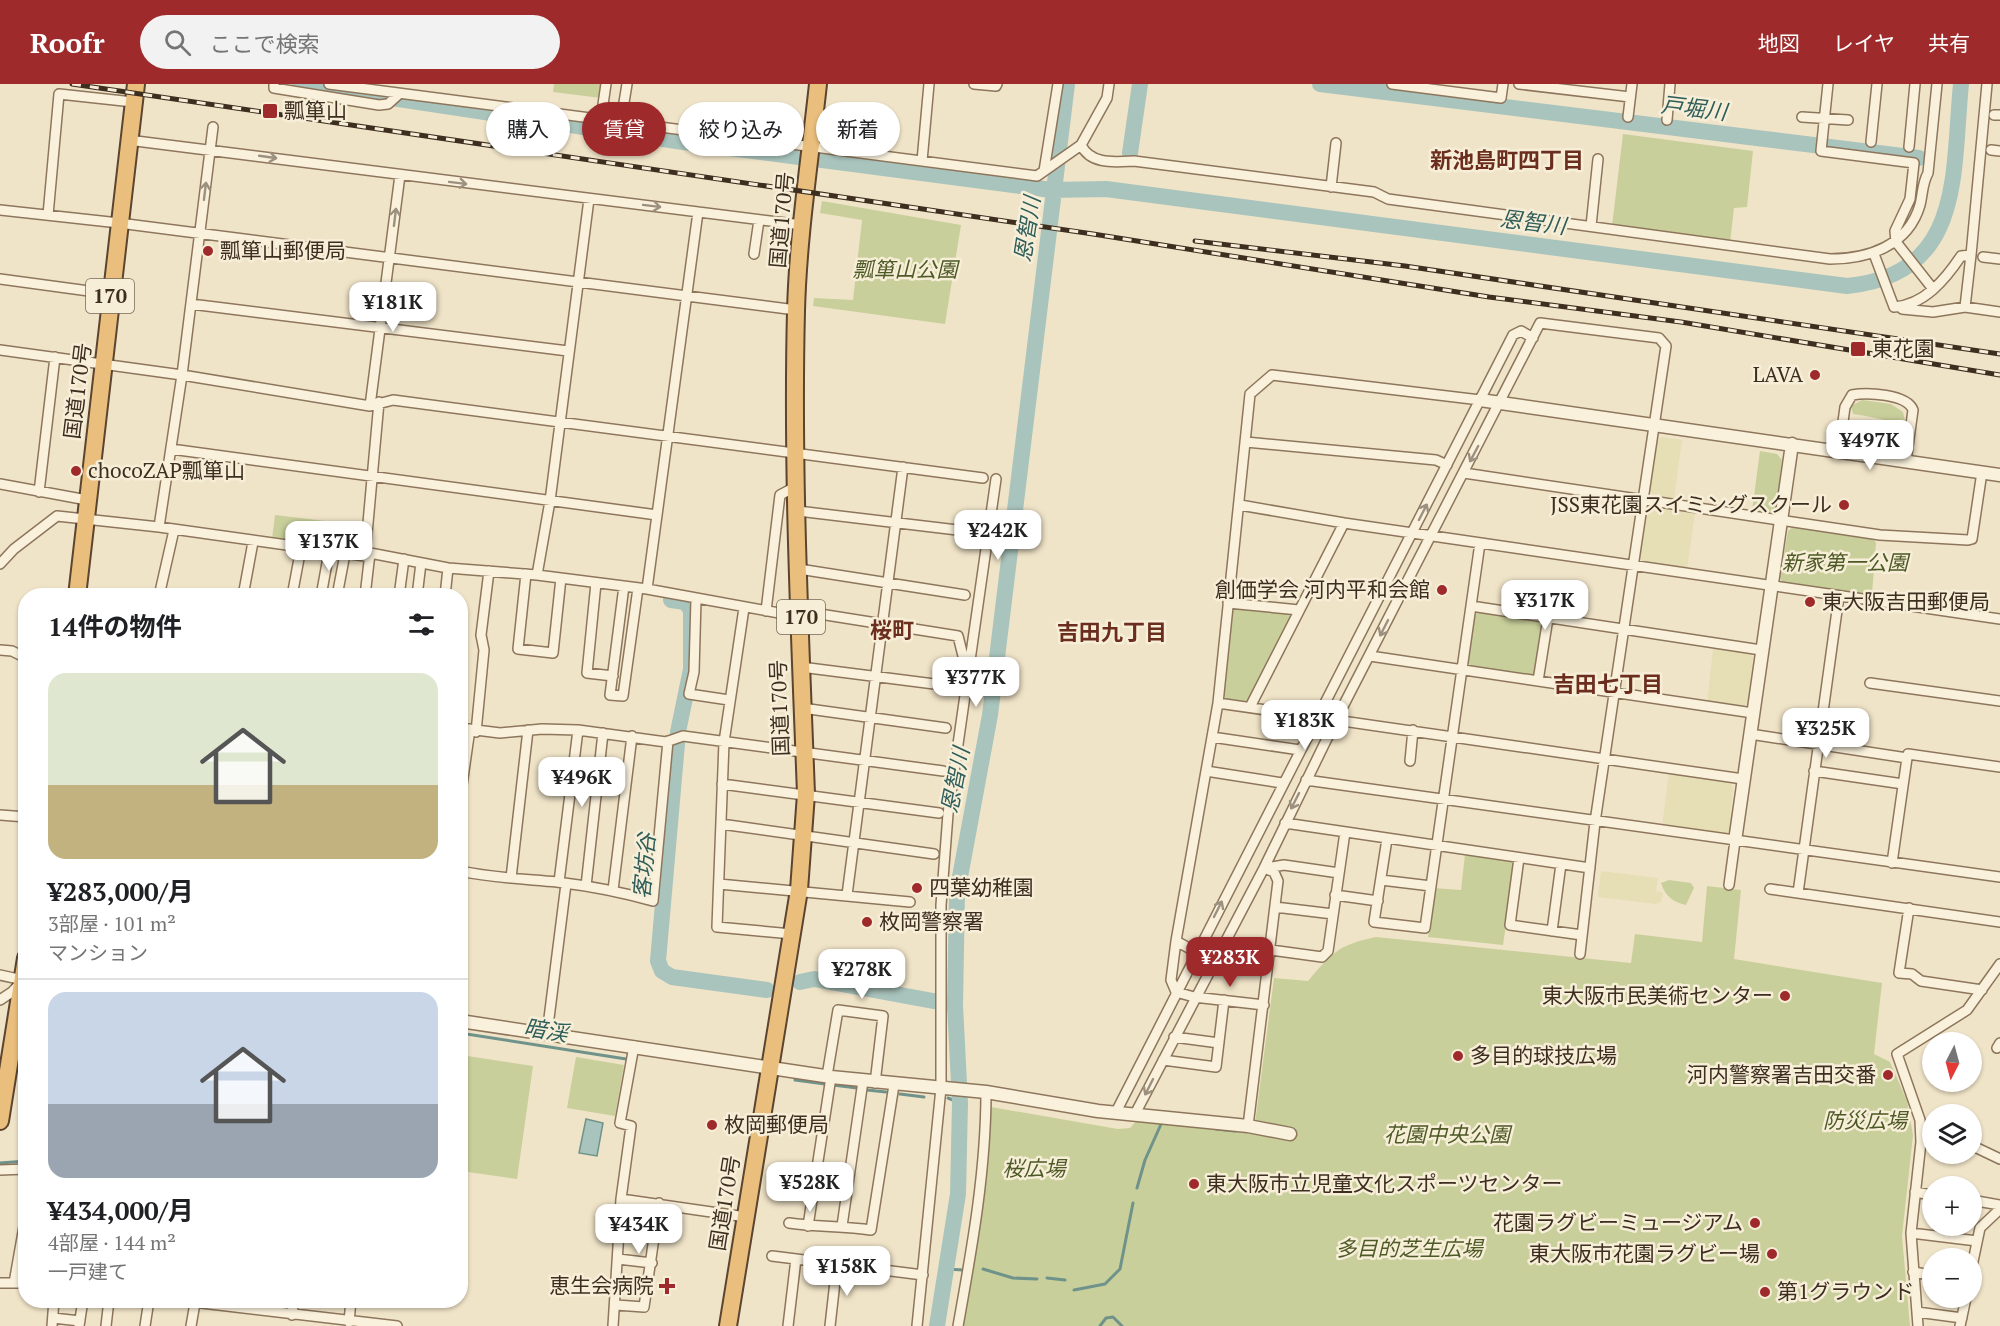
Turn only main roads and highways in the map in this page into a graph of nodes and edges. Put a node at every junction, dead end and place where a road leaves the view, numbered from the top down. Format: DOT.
graph roads {
  1 [pos="136,84"];
  2 [pos="818,84"];
  3 [pos="78,588"];
  4 [pos="18,1015"];
  5 [pos="0,1121"];
  6 [pos="728,1326"];
  1 -- 3 [label="highway, 国道170号 / 170"];
  2 -- 6 [label="highway, 国道170号 / 170"];
  4 -- 5 [label="highway"];
}
